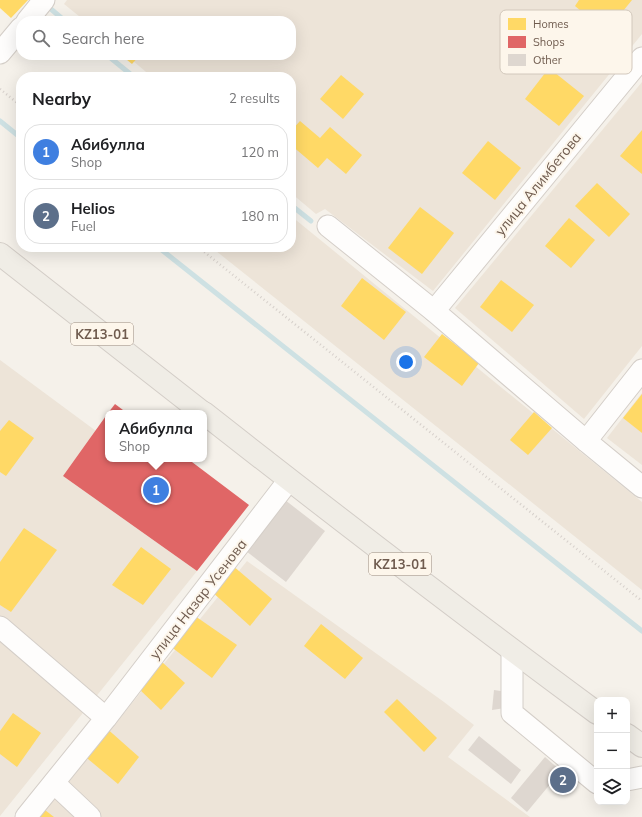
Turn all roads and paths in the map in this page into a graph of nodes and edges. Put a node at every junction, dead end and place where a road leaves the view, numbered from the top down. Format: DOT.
graph roads {
  1 [pos="16,34"];
  2 [pos="0,53"];
  3 [pos="642,58"];
  4 [pos="632,70"];
  5 [pos="629,74"];
  6 [pos="0,89"];
  7 [pos="16,102"];
  8 [pos="328,226"];
  9 [pos="204,252"];
  10 [pos="0,254"];
  11 [pos="434,311"];
  12 [pos="642,370"];
  13 [pos="200,410"];
  14 [pos="207,415"];
  15 [pos="586,441"];
  16 [pos="289,480"];
  17 [pos="642,487"];
  18 [pos="642,601"];
  19 [pos="0,627"];
  20 [pos="512,651"];
  21 [pos="594,711"];
  22 [pos="106,718"];
  23 [pos="630,737"];
  24 [pos="642,746"];
  25 [pos="642,777"];
  26 [pos="630,779"];
  27 [pos="594,781"];
  28 [pos="54,783"];
  29 [pos="26,817"];
  30 [pos="90,817"];
  1 -- 2 [label="street"];
  3 -- 4 [label="street, улица Алимбетова"];
  5 -- 11 [label="street, улица Алимбетова"];
  6 -- 7 [label="path"];
  8 -- 11 [label="street"];
  9 -- 18 [label="path"];
  10 -- 13 [label="main road, KZ13-01"];
  11 -- 15 [label="street"];
  12 -- 15 [label="street"];
  14 -- 16 [label="main road, KZ13-01"];
  15 -- 17 [label="street"];
  16 -- 20 [label="main road, KZ13-01"];
  16 -- 22 [label="street, улица Назар Усенова"];
  19 -- 22 [label="street"];
  20 -- 21 [label="main road, KZ13-01"];
  20 -- 27 [label="street"];
  22 -- 28 [label="street, улица Назар Усенова"];
  23 -- 24 [label="main road"];
  25 -- 26 [label="street"];
  28 -- 29 [label="street, улица Назар Усенова"];
  28 -- 30 [label="street"];
}
